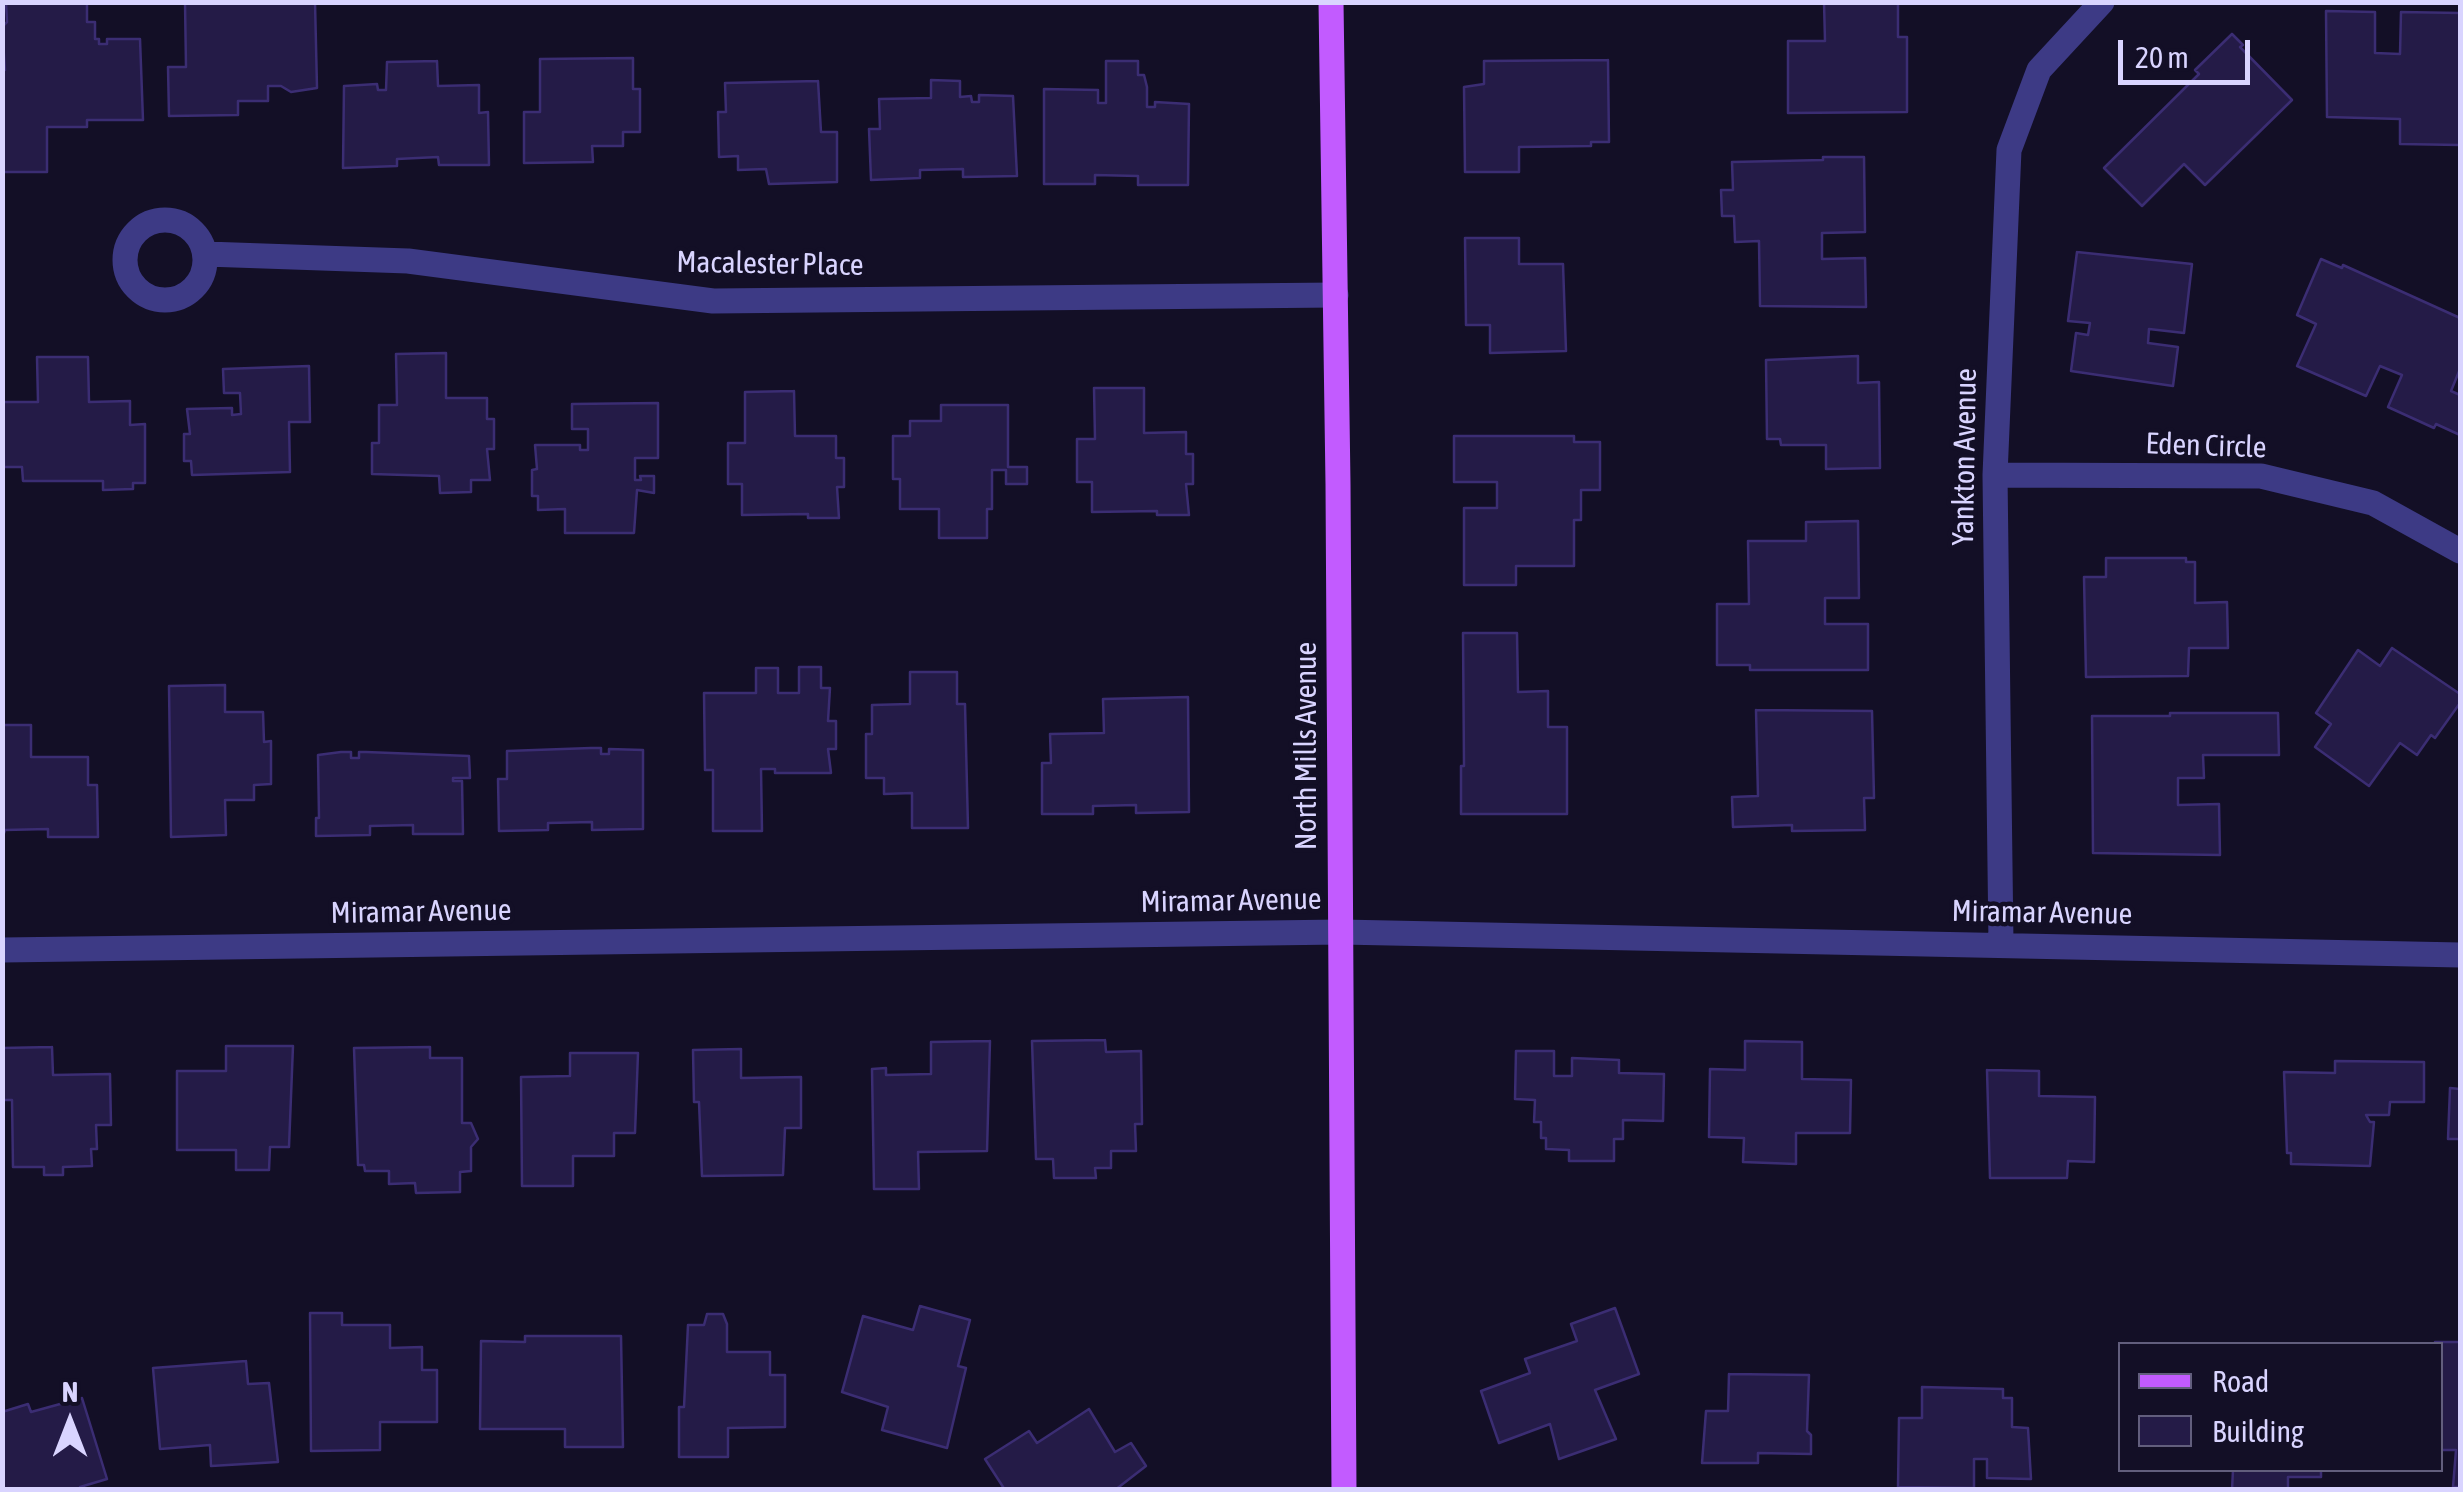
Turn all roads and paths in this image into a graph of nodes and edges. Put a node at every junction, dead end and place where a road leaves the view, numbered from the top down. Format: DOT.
graph roads {
  1 [pos="1330,2"];
  2 [pos="2102,2"];
  3 [pos="206,254"];
  4 [pos="1336,296"];
  5 [pos="1995,475"];
  6 [pos="2460,551"];
  7 [pos="1342,932"];
  8 [pos="2001,944"];
  9 [pos="2,950"];
  10 [pos="2460,955"];
  11 [pos="1344,1490"];
  1 -- 4 [label="main road, North Mills Avenue"];
  2 -- 5 [label="street, Yankton Avenue"];
  3 -- 4 [label="street, Macalester Place"];
  4 -- 7 [label="main road, North Mills Avenue"];
  5 -- 6 [label="street, Eden Circle"];
  5 -- 8 [label="street, Yankton Avenue"];
  7 -- 8 [label="street, Miramar Avenue"];
  7 -- 9 [label="street, Miramar Avenue"];
  7 -- 11 [label="main road, North Mills Avenue"];
  8 -- 10 [label="street, Miramar Avenue"];
}
